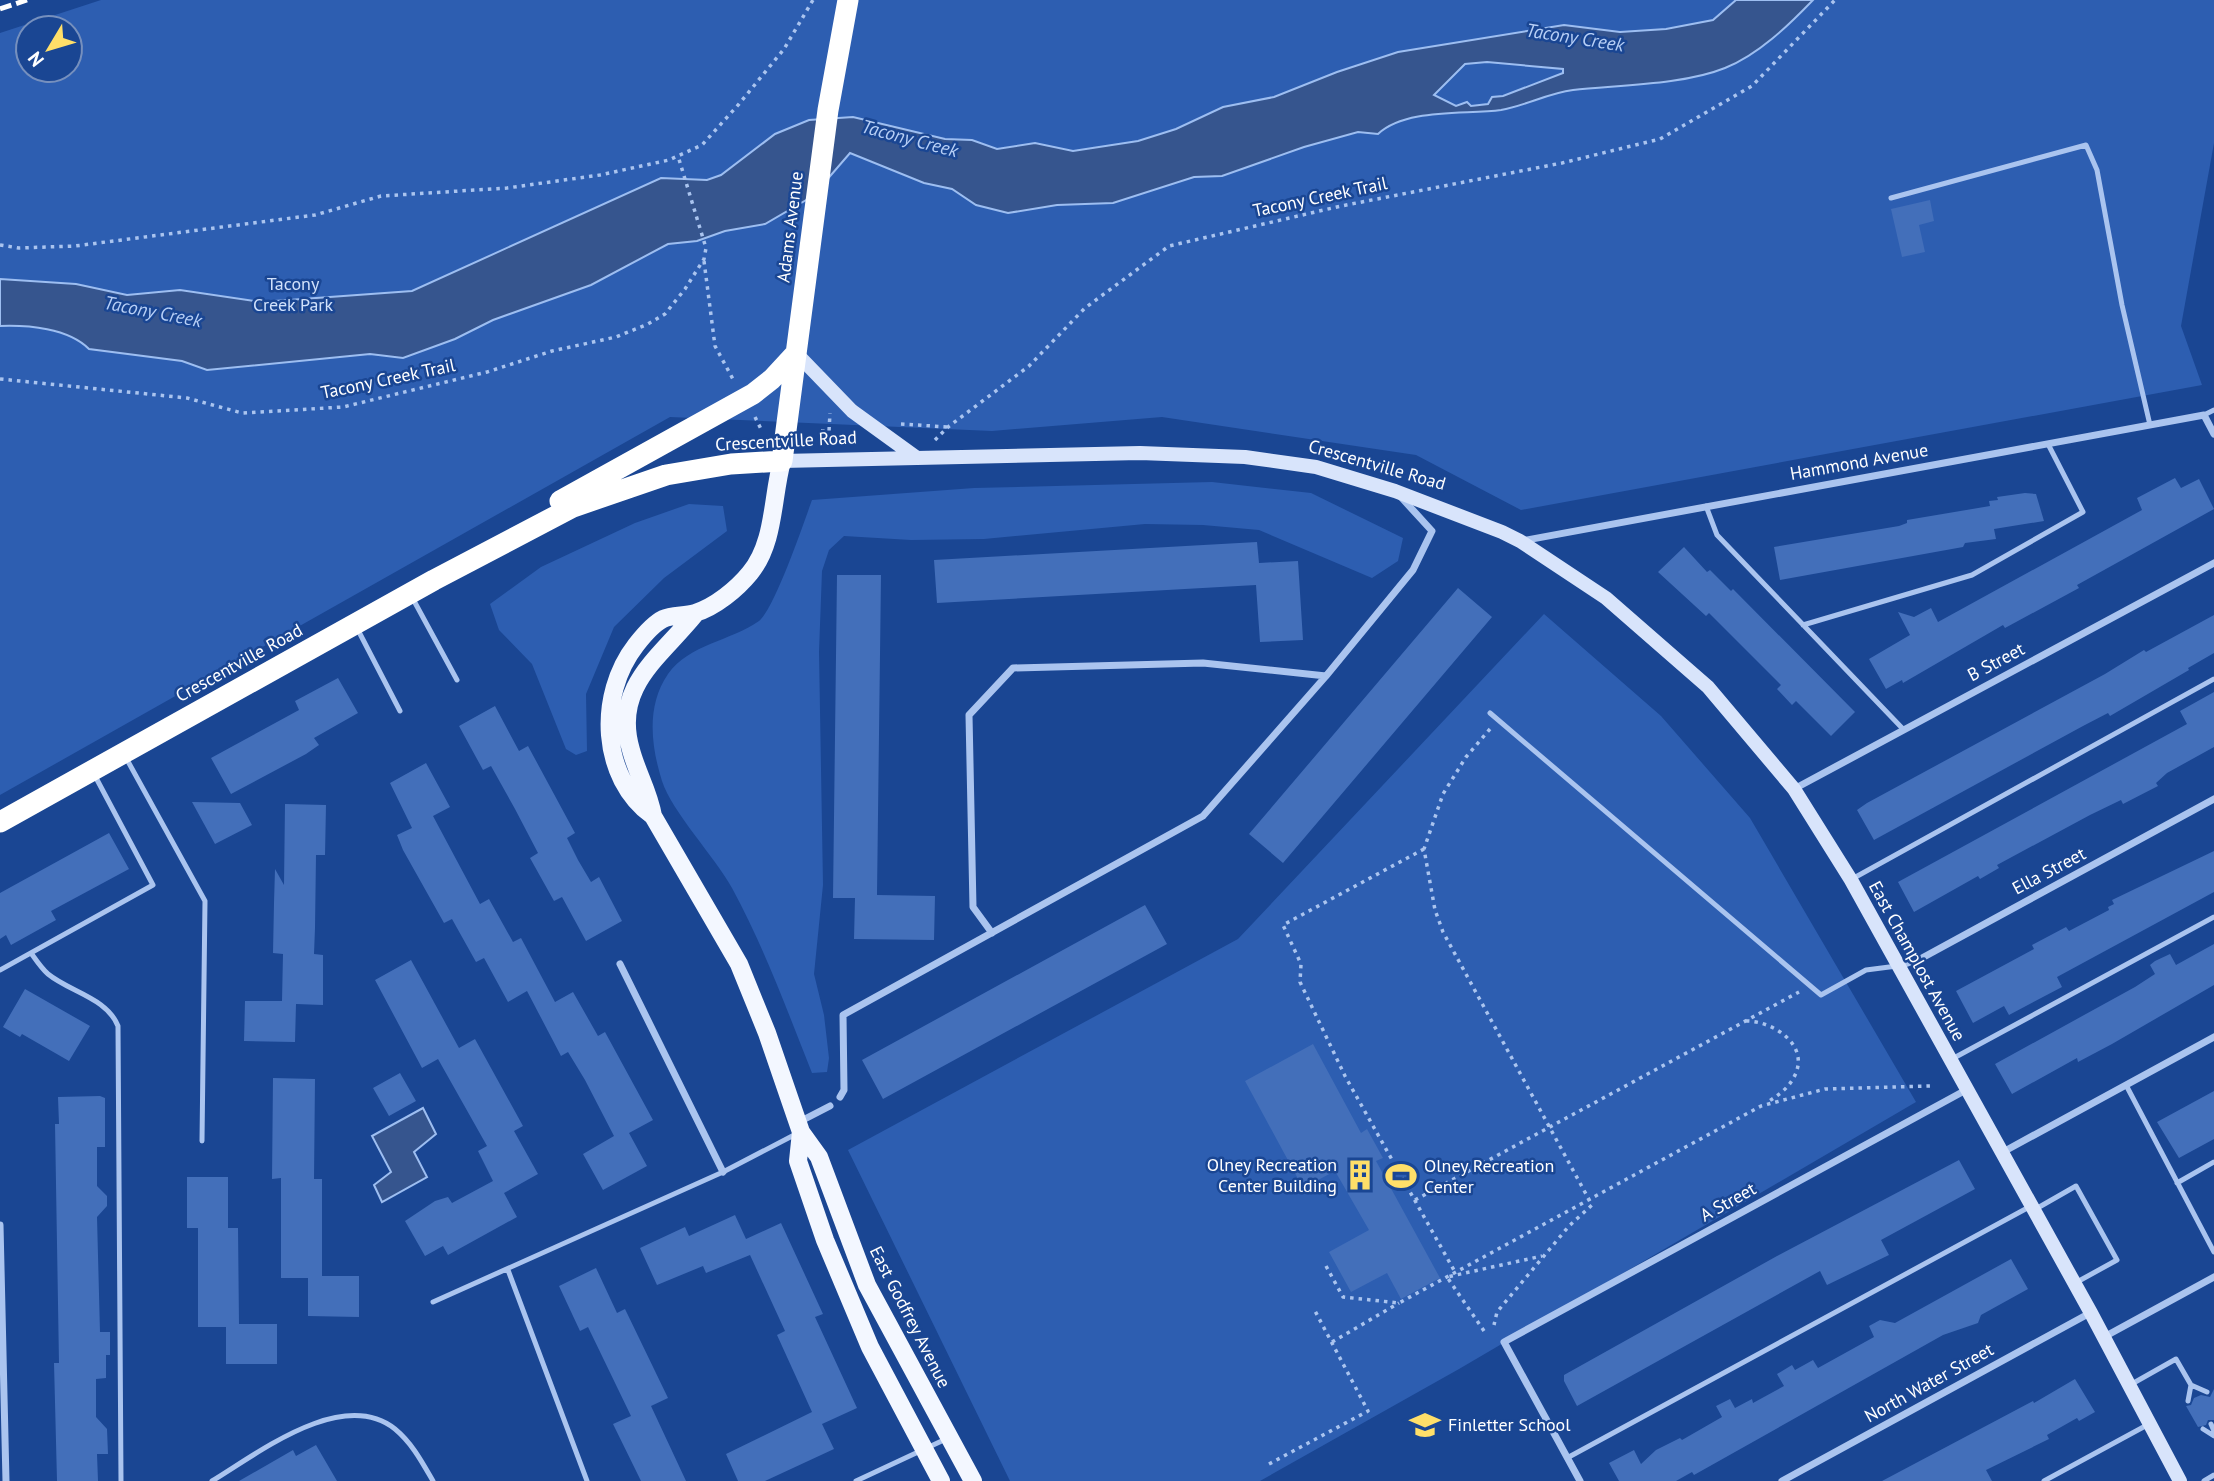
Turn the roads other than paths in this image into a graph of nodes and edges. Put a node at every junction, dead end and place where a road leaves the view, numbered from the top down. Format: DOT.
graph roads {
  1 [pos="846,1"];
  2 [pos="1891,198"];
  3 [pos="796,353"];
  4 [pos="2214,410"];
  5 [pos="2204,415"];
  6 [pos="2150,425"];
  7 [pos="2214,434"];
  8 [pos="2048,444"];
  9 [pos="917,458"];
  10 [pos="782,461"];
  11 [pos="1395,491"];
  12 [pos="1706,506"];
  13 [pos="1520,541"];
  14 [pos="2214,563"];
  15 [pos="438,578"];
  16 [pos="409,594"];
  17 [pos="355,624"];
  18 [pos="1803,625"];
  19 [pos="1326,676"];
  20 [pos="2214,679"];
  21 [pos="457,680"];
  22 [pos="400,711"];
  23 [pos="1490,713"];
  24 [pos="1903,729"];
  25 [pos="124,753"];
  26 [pos="92,771"];
  27 [pos="1794,789"];
  28 [pos="2214,799"];
  29 [pos="0,822"];
  30 [pos="1851,880"];
  31 [pos="2214,917"];
  32 [pos="992,933"];
  33 [pos="31,953"];
  34 [pos="620,964"];
  35 [pos="1897,967"];
  36 [pos="0,970"];
  37 [pos="2214,1037"];
  38 [pos="1950,1061"];
  39 [pos="2126,1085"];
  40 [pos="1966,1090"];
  41 [pos="840,1097"];
  42 [pos="830,1107"];
  43 [pos="799,1127"];
  44 [pos="202,1141"];
  45 [pos="2002,1153"];
  46 [pos="2214,1162"];
  47 [pos="723,1172"];
  48 [pos="2177,1183"];
  49 [pos="2032,1208"];
  50 [pos="0,1225"];
  51 [pos="2214,1252"];
  52 [pos="508,1270"];
  53 [pos="2214,1277"];
  54 [pos="2074,1284"];
  55 [pos="433,1303"];
  56 [pos="2091,1313"];
  57 [pos="2104,1337"];
  58 [pos="2129,1385"];
  59 [pos="2191,1385"];
  60 [pos="2207,1392"];
  61 [pos="2196,1397"];
  62 [pos="2188,1401"];
  63 [pos="2149,1424"];
  64 [pos="2210,1424"];
  65 [pos="2203,1429"];
  66 [pos="2214,1433"];
  67 [pos="949,1438"];
  68 [pos="924,1449"];
  69 [pos="1567,1458"];
  70 [pos="2214,1475"];
  71 [pos="585,1479"];
  72 [pos="6,1481"];
  73 [pos="121,1481"];
  74 [pos="212,1481"];
  75 [pos="433,1481"];
  76 [pos="856,1481"];
  77 [pos="941,1481"];
  78 [pos="973,1481"];
  79 [pos="1580,1481"];
  80 [pos="1782,1481"];
  81 [pos="2044,1481"];
  82 [pos="2180,1481"];
  83 [pos="2204,1481"];
  1 -- 3 [label="highway, Adams Avenue"];
  2 -- 6 [label="lane"];
  3 -- 9 [label="street"];
  3 -- 10 [label="highway, Adams Avenue"];
  3 -- 15 [label="highway"];
  4 -- 5 [label="lane"];
  5 -- 6 [label="street, Hammond Avenue"];
  5 -- 7 [label="street"];
  6 -- 8 [label="street, Hammond Avenue"];
  8 -- 12 [label="street, Hammond Avenue"];
  8 -- 18 [label="lane"];
  9 -- 10 [label="street, Crescentville Road"];
  9 -- 11 [label="street, Crescentville Road"];
  10 -- 15 [label="highway, Crescentville Road"];
  10 -- 43 [label="main road, East Godfrey Avenue"];
  11 -- 13 [label="street, Crescentville Road"];
  11 -- 19 [label="street"];
  12 -- 13 [label="street, Hammond Avenue"];
  12 -- 18 [label="lane"];
  13 -- 27 [label="street, East Champlost Avenue"];
  14 -- 24 [label="street, B Street"];
  15 -- 16 [label="highway, Crescentville Road"];
  16 -- 17 [label="highway, Crescentville Road"];
  16 -- 21 [label="lane"];
  17 -- 22 [label="lane"];
  17 -- 25 [label="highway, Crescentville Road"];
  18 -- 24 [label="lane"];
  19 -- 32 [label="street"];
  19 -- 32 [label="street"];
  20 -- 30 [label="lane"];
  23 -- 35 [label="lane"];
  24 -- 27 [label="street, B Street"];
  25 -- 26 [label="highway, Crescentville Road"];
  25 -- 44 [label="lane"];
  26 -- 29 [label="highway, Crescentville Road"];
  26 -- 33 [label="lane"];
  27 -- 30 [label="street, East Champlost Avenue"];
  28 -- 35 [label="street, Ella Street"];
  30 -- 35 [label="street, East Champlost Avenue"];
  31 -- 38 [label="lane"];
  32 -- 41 [label="street"];
  33 -- 36 [label="lane"];
  33 -- 73 [label="lane"];
  34 -- 47 [label="street"];
  35 -- 38 [label="street, East Champlost Avenue"];
  37 -- 39 [label="street"];
  38 -- 40 [label="street, East Champlost Avenue"];
  39 -- 45 [label="street"];
  39 -- 48 [label="lane"];
  40 -- 45 [label="street, East Champlost Avenue"];
  40 -- 69 [label="street, A Street"];
  42 -- 43 [label="street"];
  43 -- 47 [label="lane"];
  43 -- 67 [label="main road, East Godfrey Avenue"];
  43 -- 68 [label="main road, East Godfrey Avenue"];
  45 -- 49 [label="street, East Champlost Avenue"];
  46 -- 48 [label="lane"];
  47 -- 52 [label="lane"];
  48 -- 51 [label="lane"];
  49 -- 54 [label="street, East Champlost Avenue"];
  49 -- 54 [label="lane"];
  49 -- 69 [label="lane"];
  50 -- 72 [label="street"];
  52 -- 55 [label="lane"];
  52 -- 71 [label="lane"];
  53 -- 57 [label="street"];
  54 -- 56 [label="street, East Champlost Avenue"];
  56 -- 57 [label="street, East Champlost Avenue"];
  56 -- 80 [label="street, North Water Street"];
  57 -- 58 [label="street, East Champlost Avenue"];
  58 -- 59 [label="lane"];
  58 -- 63 [label="street, East Champlost Avenue"];
  59 -- 60 [label="lane"];
  59 -- 61 [label="lane"];
  59 -- 62 [label="lane"];
  63 -- 81 [label="lane"];
  63 -- 82 [label="street, East Champlost Avenue"];
  64 -- 66 [label="lane"];
  65 -- 66 [label="lane"];
  67 -- 68 [label="lane"];
  67 -- 78 [label="main road, East Godfrey Avenue"];
  68 -- 76 [label="lane"];
  68 -- 77 [label="main road, East Godfrey Avenue"];
  69 -- 79 [label="street"];
  70 -- 83 [label="lane"];
  74 -- 75 [label="lane"];
}
